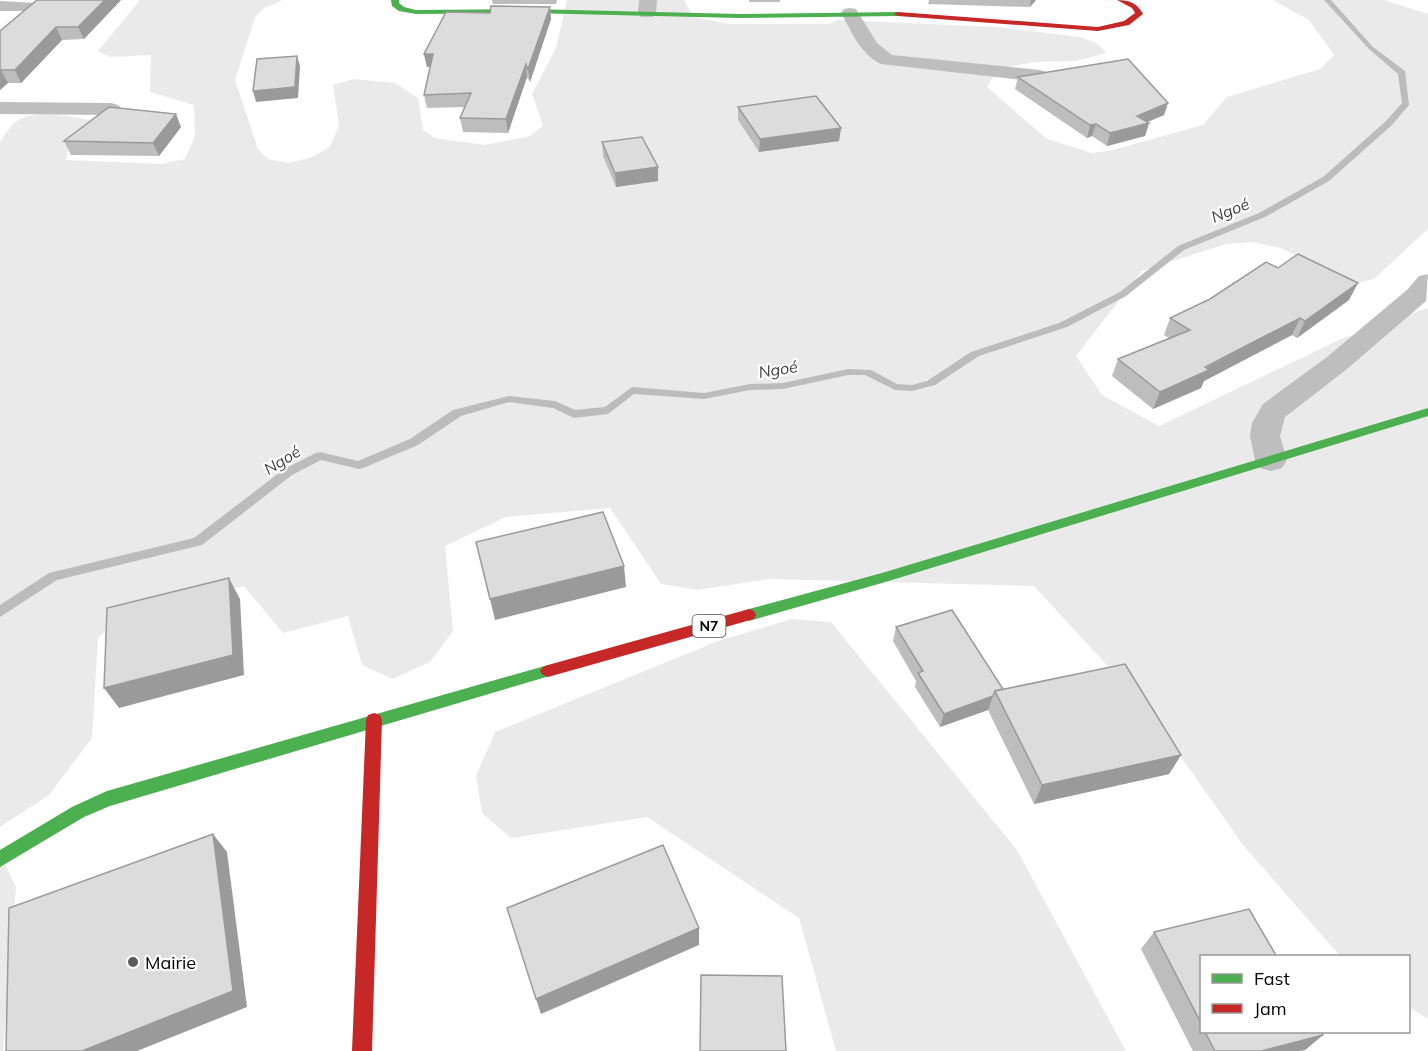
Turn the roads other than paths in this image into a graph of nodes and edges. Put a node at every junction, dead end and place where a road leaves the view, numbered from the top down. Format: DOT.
graph roads {
  1 [pos="395,0"];
  2 [pos="1121,0"];
  3 [pos="0,6"];
  4 [pos="30,7"];
  5 [pos="647,7"];
  6 [pos="850,13"];
  7 [pos="1040,76"];
  8 [pos="0,108"];
  9 [pos="111,109"];
  10 [pos="1428,282"];
  11 [pos="1428,412"];
  12 [pos="1271,460"];
  13 [pos="374,720"];
  14 [pos="0,860"];
  15 [pos="362,1051"];
  1 -- 5 [label="main road"];
  2 -- 6 [label="main road"];
  3 -- 4 [label="street"];
  5 -- 6 [label="main road"];
  6 -- 7 [label="street"];
  8 -- 9 [label="street"];
  10 -- 12 [label="street"];
  11 -- 12 [label="main road, N7"];
  12 -- 13 [label="main road, N7"];
  13 -- 14 [label="main road, N7"];
  13 -- 15 [label="main road"];
}
